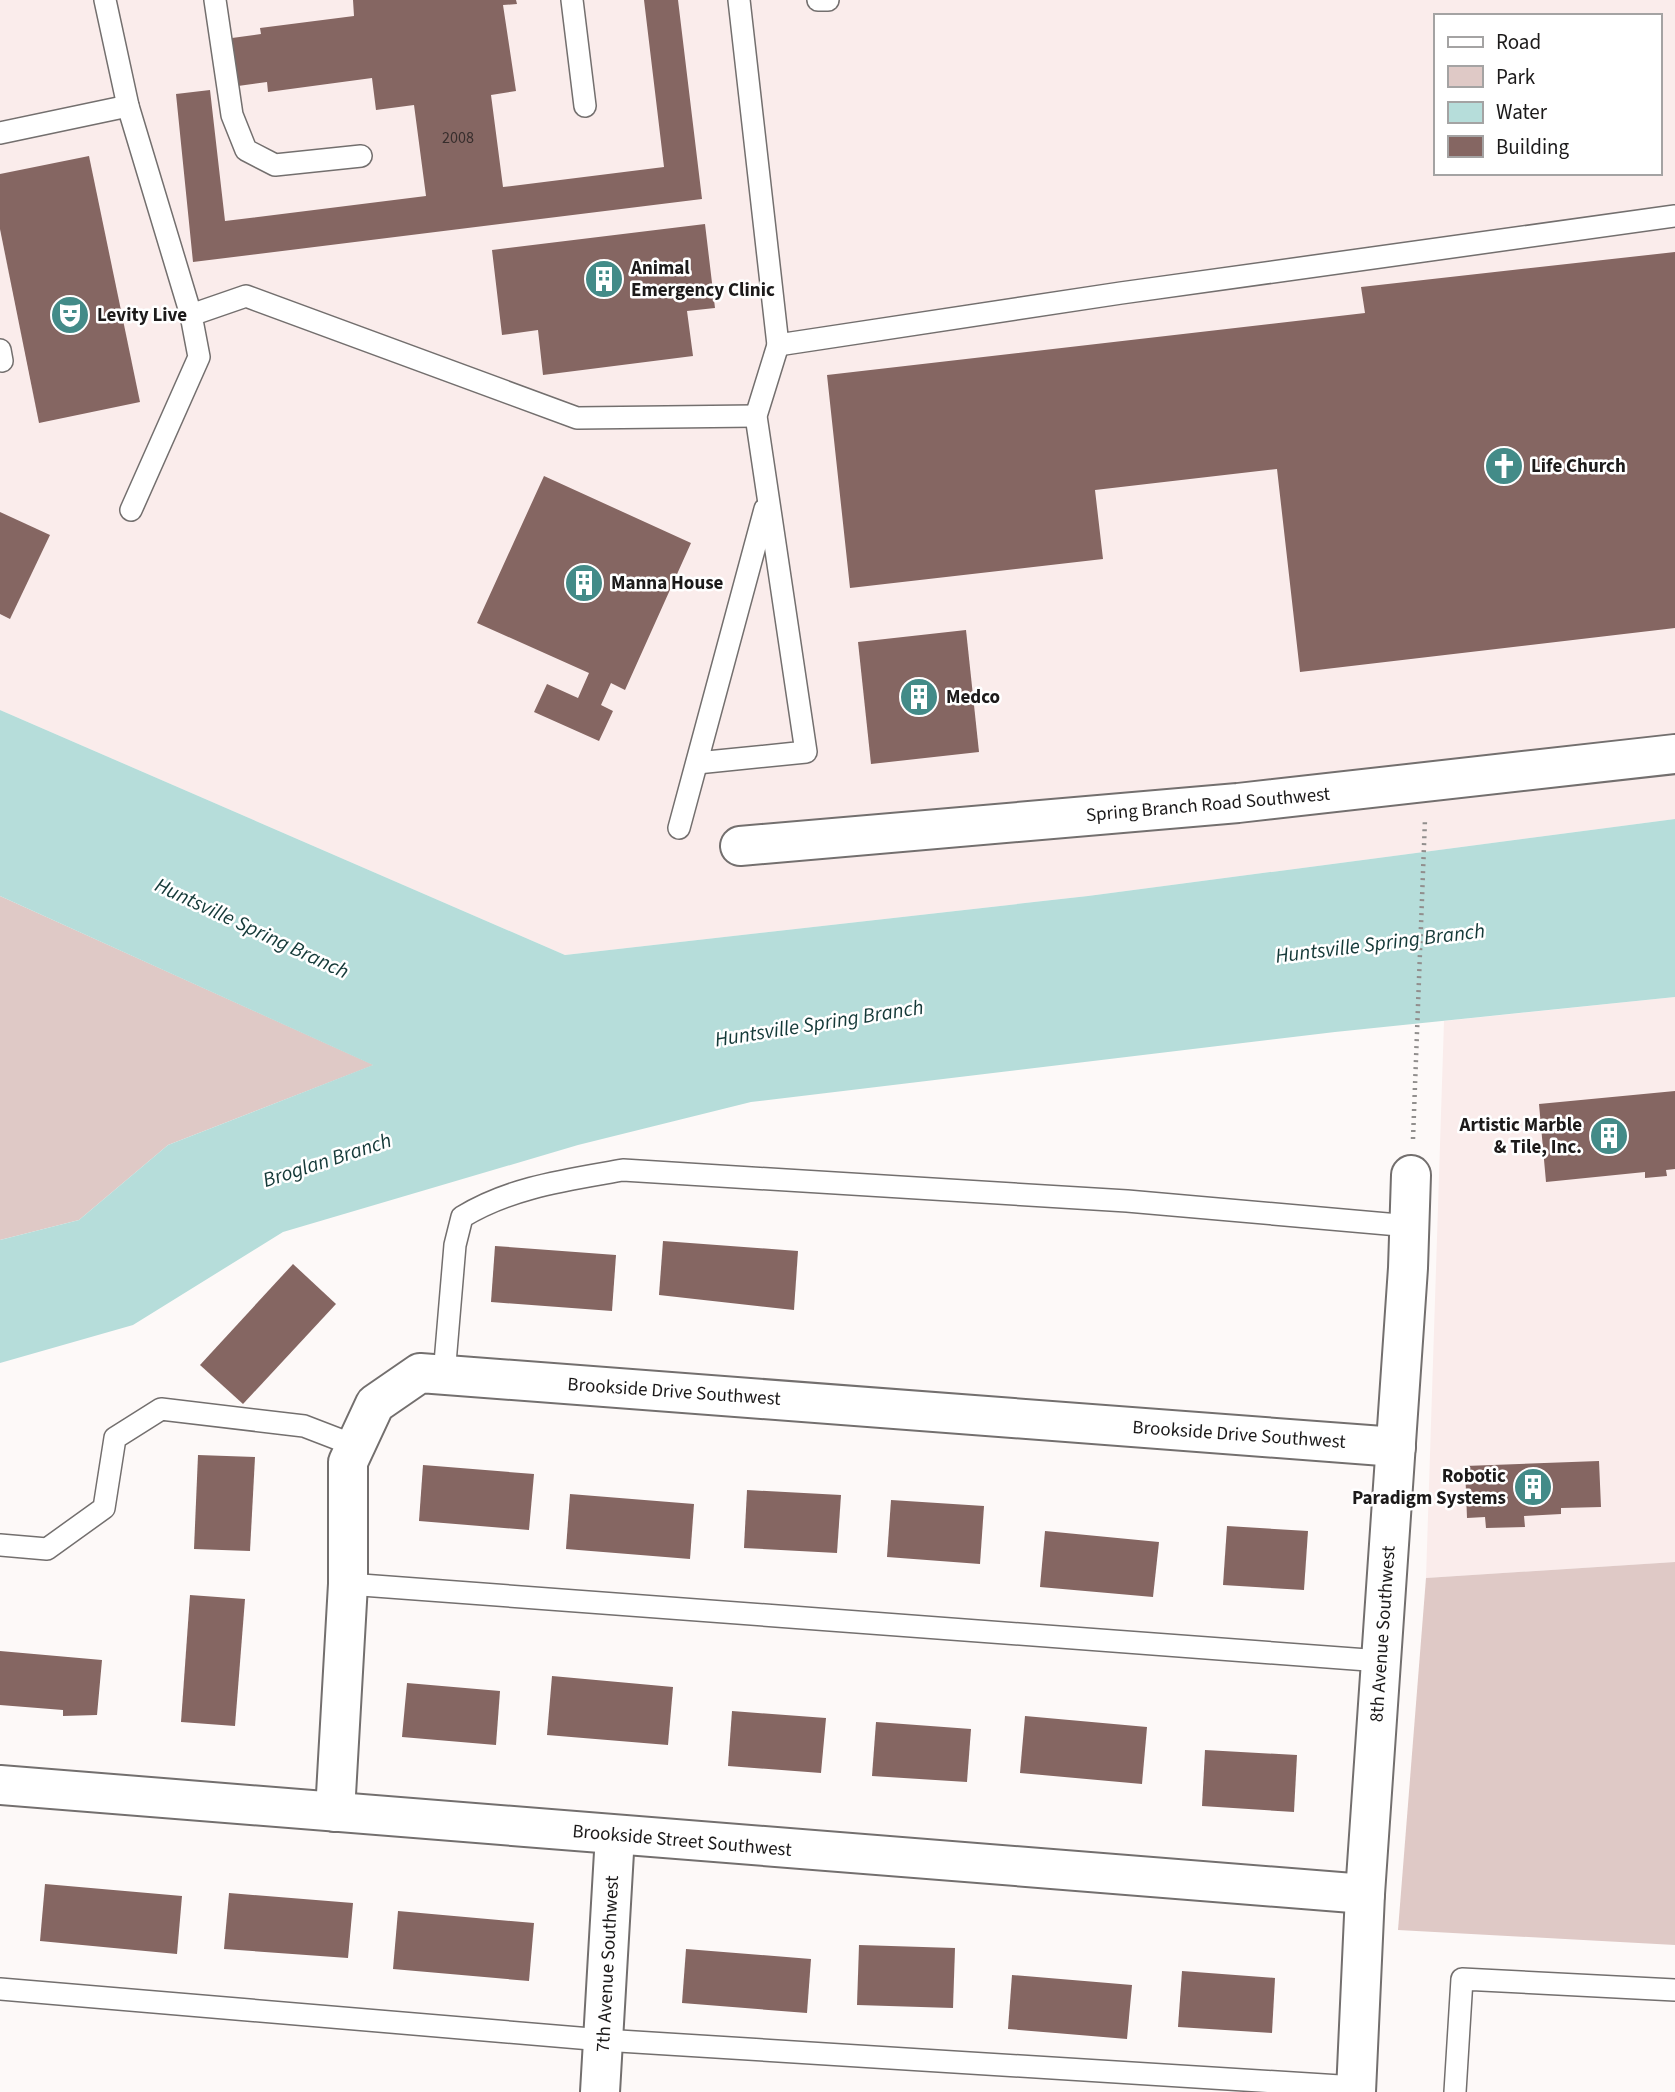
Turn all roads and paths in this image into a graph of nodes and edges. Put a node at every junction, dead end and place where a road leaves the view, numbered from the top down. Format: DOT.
graph roads {
  1 [pos="105,0"];
  2 [pos="215,0"];
  3 [pos="572,0"];
  4 [pos="738,0"];
  5 [pos="818,0"];
  6 [pos="828,0"];
  7 [pos="128,106"];
  8 [pos="585,106"];
  9 [pos="0,133"];
  10 [pos="361,156"];
  11 [pos="1675,216"];
  12 [pos="191,316"];
  13 [pos="778,345"];
  14 [pos="756,416"];
  15 [pos="767,501"];
  16 [pos="131,510"];
  17 [pos="1675,754"];
  18 [pos="697,763"];
  19 [pos="1425,814"];
  20 [pos="679,828"];
  21 [pos="740,846"];
  22 [pos="1411,1175"];
  23 [pos="1410,1226"];
  24 [pos="444,1375"];
  25 [pos="356,1446"];
  26 [pos="1396,1447"];
  27 [pos="0,1545"];
  28 [pos="348,1584"];
  29 [pos="1381,1661"];
  30 [pos="0,1785"];
  31 [pos="335,1812"];
  32 [pos="615,1835"];
  33 [pos="1365,1894"];
  34 [pos="0,1989"];
  35 [pos="1675,1990"];
  36 [pos="603,2040"];
  37 [pos="1356,2090"];
  38 [pos="600,2092"];
  39 [pos="1455,2092"];
  1 -- 7 [label="lane"];
  2 -- 10 [label="lane"];
  3 -- 8 [label="lane"];
  4 -- 13 [label="lane"];
  5 -- 6 [label="lane"];
  7 -- 9 [label="lane"];
  7 -- 12 [label="lane"];
  11 -- 13 [label="lane"];
  12 -- 14 [label="lane"];
  12 -- 16 [label="lane"];
  13 -- 14 [label="lane"];
  14 -- 15 [label="lane"];
  15 -- 18 [label="lane"];
  15 -- 18 [label="lane"];
  17 -- 21 [label="street, Spring Branch Road Southwest"];
  18 -- 20 [label="lane"];
  19 -- 22 [label="path"];
  22 -- 23 [label="street, 8th Avenue Southwest"];
  23 -- 24 [label="lane"];
  23 -- 26 [label="street, 8th Avenue Southwest"];
  24 -- 25 [label="street, Brookside Drive Southwest"];
  24 -- 26 [label="street, Brookside Drive Southwest"];
  25 -- 27 [label="lane"];
  25 -- 28 [label="street, Brookside Drive Southwest"];
  26 -- 29 [label="street, 8th Avenue Southwest"];
  28 -- 29 [label="lane"];
  28 -- 31 [label="street, Brookside Drive Southwest"];
  29 -- 33 [label="street, 8th Avenue Southwest"];
  30 -- 31 [label="street, Brookside Street Southwest"];
  31 -- 32 [label="street, Brookside Street Southwest"];
  32 -- 33 [label="street, Brookside Street Southwest"];
  32 -- 36 [label="street, 7th Avenue Southwest"];
  33 -- 37 [label="street, 8th Avenue Southwest"];
  34 -- 36 [label="lane"];
  35 -- 39 [label="lane"];
  36 -- 37 [label="lane"];
  36 -- 38 [label="street, 7th Avenue Southwest"];
}
